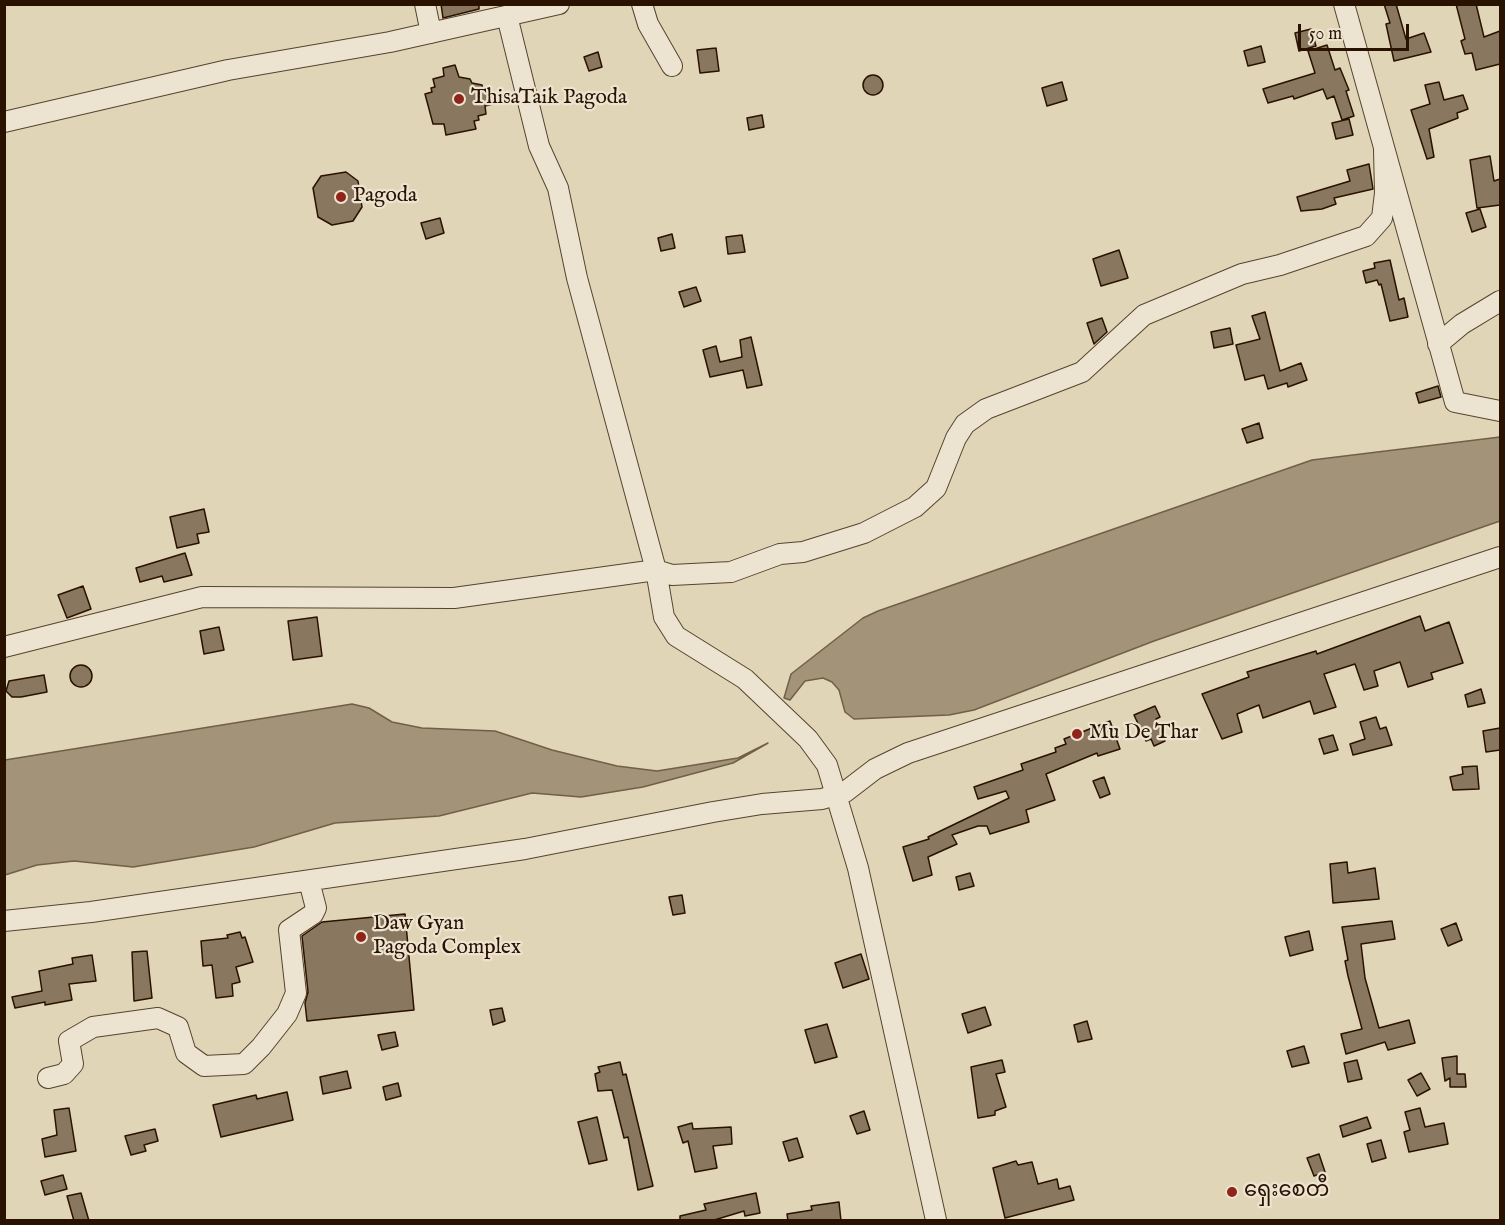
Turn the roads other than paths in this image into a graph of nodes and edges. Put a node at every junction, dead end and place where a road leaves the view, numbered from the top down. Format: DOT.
graph roads {
  1 [pos="425,4"];
  2 [pos="559,4"];
  3 [pos="642,4"];
  4 [pos="1344,4"];
  5 [pos="507,16"];
  6 [pos="431,33"];
  7 [pos="672,66"];
  8 [pos="4,122"];
  9 [pos="1384,149"];
  10 [pos="1500,301"];
  11 [pos="1438,344"];
  12 [pos="1500,411"];
  13 [pos="1500,557"];
  14 [pos="656,570"];
  15 [pos="4,647"];
  16 [pos="837,795"];
  17 [pos="309,881"];
  18 [pos="4,921"];
  19 [pos="48,1078"];
  20 [pos="936,1221"];
  1 -- 6 [label="street"];
  2 -- 5 [label="street"];
  3 -- 7 [label="street"];
  4 -- 9 [label="street"];
  5 -- 6 [label="street"];
  5 -- 14 [label="street"];
  6 -- 8 [label="street"];
  9 -- 11 [label="street"];
  9 -- 14 [label="street"];
  10 -- 11 [label="street"];
  11 -- 12 [label="street"];
  13 -- 16 [label="street"];
  14 -- 15 [label="street"];
  14 -- 16 [label="street"];
  16 -- 17 [label="street"];
  16 -- 20 [label="street"];
  17 -- 18 [label="street"];
  17 -- 19 [label="street"];
}
